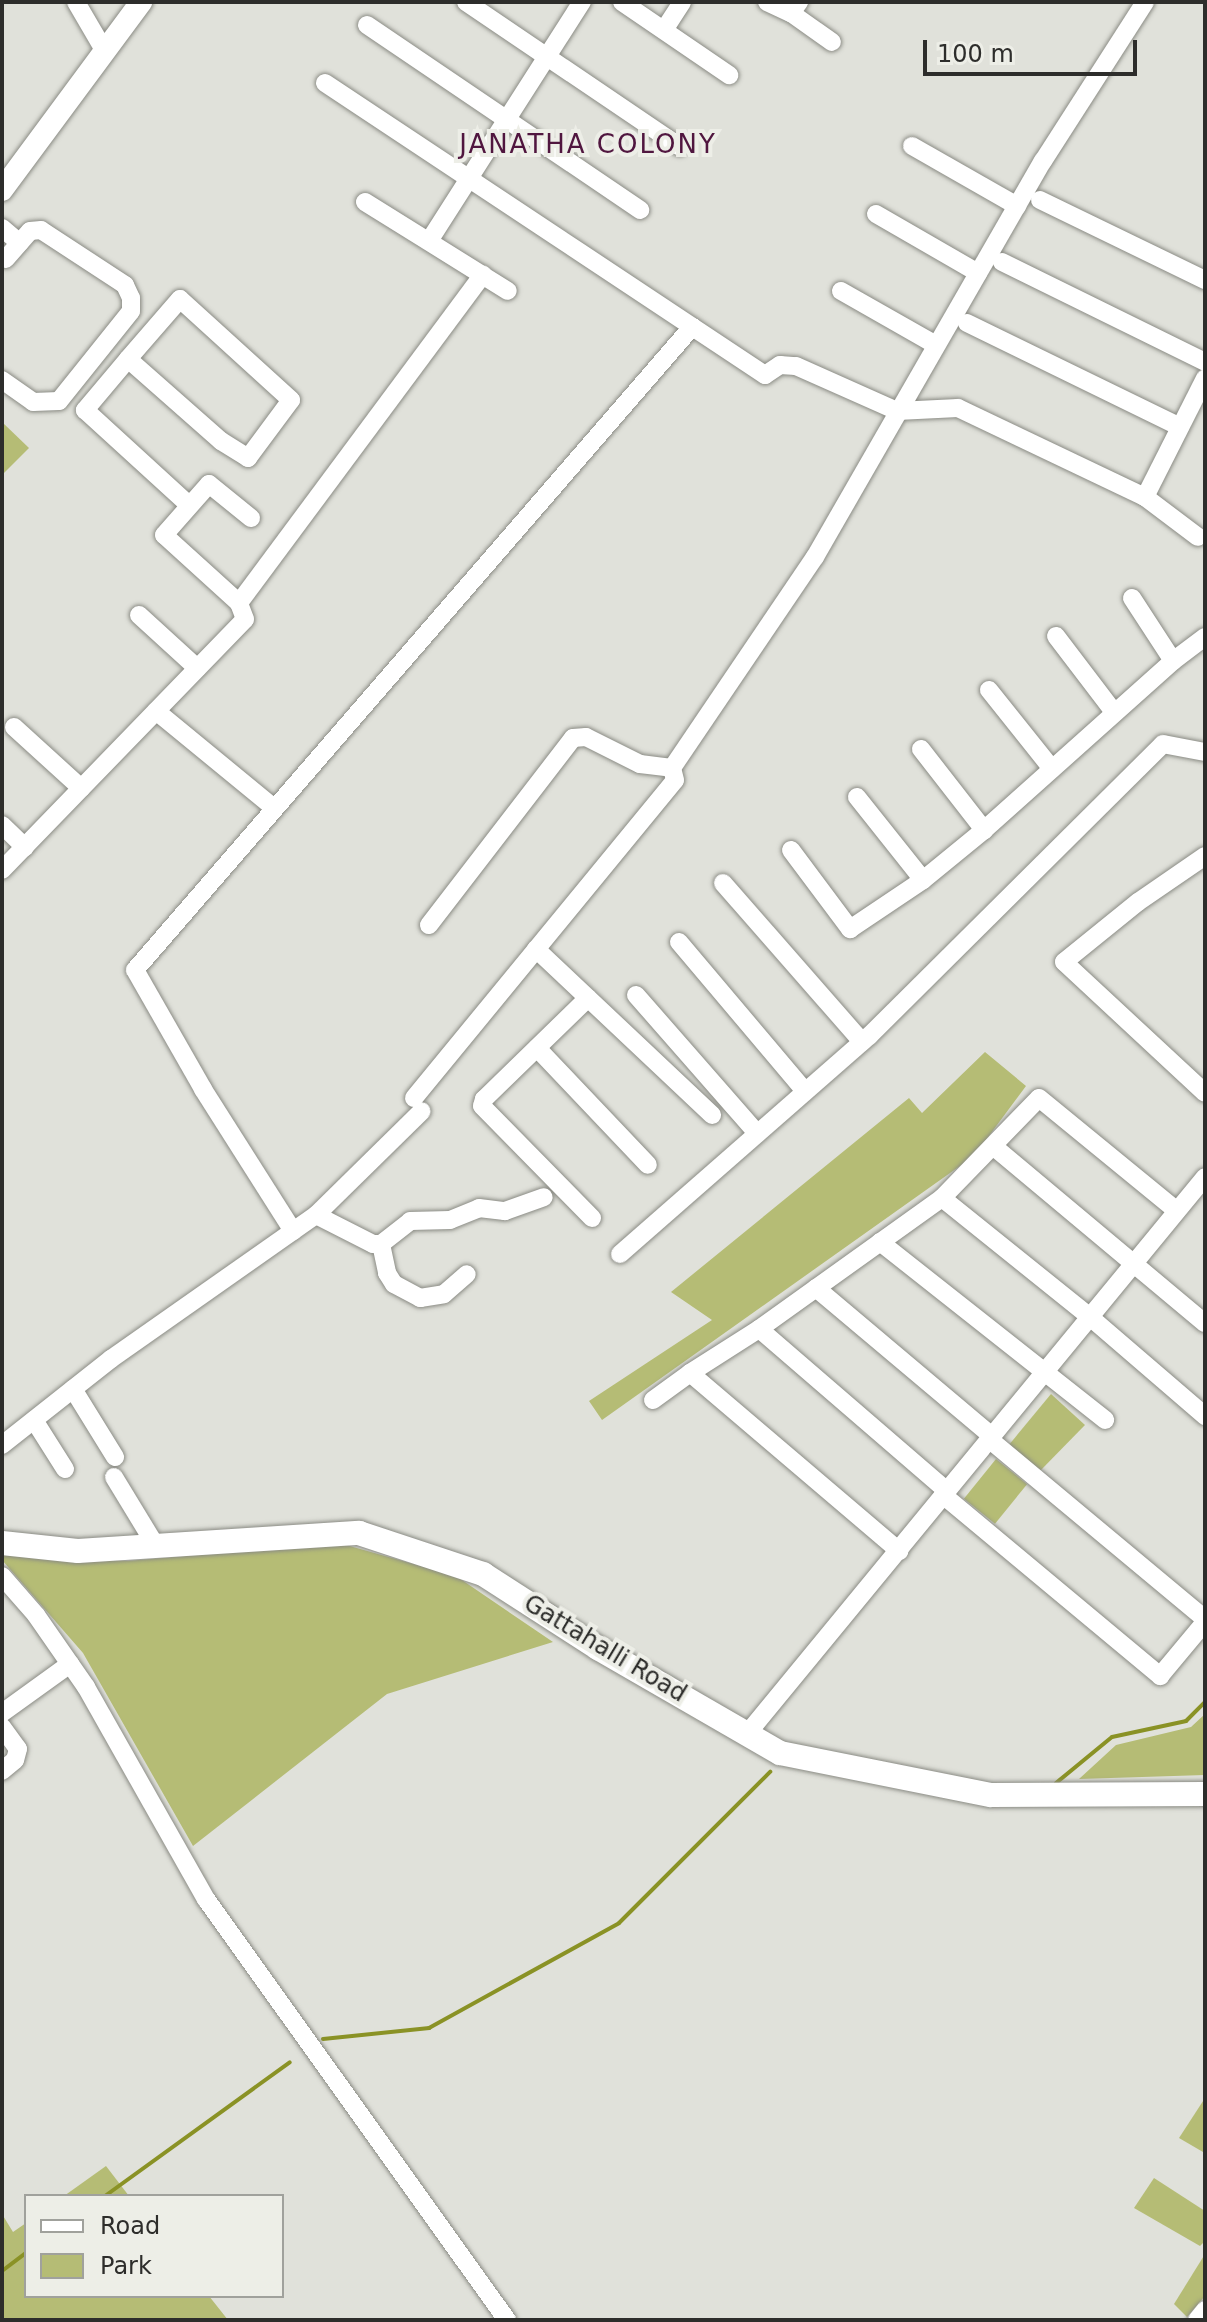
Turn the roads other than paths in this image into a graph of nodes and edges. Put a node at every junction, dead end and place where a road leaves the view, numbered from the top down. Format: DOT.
graph roads {
  1 [pos="76,2"];
  2 [pos="141,2"];
  3 [pos="466,2"];
  4 [pos="582,2"];
  5 [pos="622,2"];
  6 [pos="682,2"];
  7 [pos="767,2"];
  8 [pos="1145,2"];
  9 [pos="795,8"];
  10 [pos="367,25"];
  11 [pos="664,30"];
  12 [pos="832,42"];
  13 [pos="104,50"];
  14 [pos="545,59"];
  15 [pos="729,75"];
  16 [pos="325,83"];
  17 [pos="506,119"];
  18 [pos="912,146"];
  19 [pos="680,147"];
  20 [pos="467,179"];
  21 [pos="2,190"];
  22 [pos="1040,200"];
  23 [pos="365,202"];
  24 [pos="1017,206"];
  25 [pos="640,210"];
  26 [pos="876,214"];
  27 [pos="2,228"];
  28 [pos="429,241"];
  29 [pos="20,243"];
  30 [pos="3,260"];
  31 [pos="1002,262"];
  32 [pos="978,273"];
  33 [pos="483,275"];
  34 [pos="1205,280"];
  35 [pos="508,291"];
  36 [pos="841,291"];
  37 [pos="967,323"];
  38 [pos="692,327"];
  39 [pos="936,345"];
  40 [pos="128,359"];
  41 [pos="1205,362"];
  42 [pos="1205,378"];
  43 [pos="2,380"];
  44 [pos="897,411"];
  45 [pos="1180,427"];
  46 [pos="1145,497"];
  47 [pos="189,505"];
  48 [pos="251,518"];
  49 [pos="1203,538"];
  50 [pos="1132,598"];
  51 [pos="239,603"];
  52 [pos="139,615"];
  53 [pos="1056,636"];
  54 [pos="1205,637"];
  55 [pos="1173,661"];
  56 [pos="197,668"];
  57 [pos="989,690"];
  58 [pos="156,711"];
  59 [pos="1114,712"];
  60 [pos="14,727"];
  61 [pos="921,749"];
  62 [pos="1205,752"];
  63 [pos="672,768"];
  64 [pos="1052,769"];
  65 [pos="81,788"];
  66 [pos="857,797"];
  67 [pos="274,808"];
  68 [pos="2,825"];
  69 [pos="984,830"];
  70 [pos="25,847"];
  71 [pos="791,850"];
  72 [pos="1205,856"];
  73 [pos="2,870"];
  74 [pos="923,880"];
  75 [pos="723,883"];
  76 [pos="429,925"];
  77 [pos="679,942"];
  78 [pos="536,949"];
  79 [pos="636,995"];
  80 [pos="588,998"];
  81 [pos="862,1042"];
  82 [pos="537,1048"];
  83 [pos="805,1091"];
  84 [pos="1205,1093"];
  85 [pos="712,1115"];
  86 [pos="757,1133"];
  87 [pos="993,1146"];
  88 [pos="648,1165"];
  89 [pos="1204,1179"];
  90 [pos="544,1197"];
  91 [pos="942,1198"];
  92 [pos="1177,1211"];
  93 [pos="316,1215"];
  94 [pos="592,1218"];
  95 [pos="293,1231"];
  96 [pos="880,1242"];
  97 [pos="381,1244"];
  98 [pos="620,1254"];
  99 [pos="1134,1263"];
  100 [pos="467,1274"];
  101 [pos="816,1288"];
  102 [pos="1090,1317"];
  103 [pos="1205,1323"];
  104 [pos="759,1329"];
  105 [pos="1043,1371"];
  106 [pos="690,1373"];
  107 [pos="73,1389"];
  108 [pos="653,1400"];
  109 [pos="1205,1416"];
  110 [pos="34,1420"];
  111 [pos="1105,1420"];
  112 [pos="991,1438"];
  113 [pos="2,1445"];
  114 [pos="115,1457"];
  115 [pos="65,1469"];
  116 [pos="114,1477"];
  117 [pos="945,1493"];
  118 [pos="2,1543"];
  119 [pos="156,1546"];
  120 [pos="899,1551"];
  121 [pos="2,1576"];
  122 [pos="1205,1620"];
  123 [pos="70,1664"];
  124 [pos="3,1714"];
  125 [pos="747,1734"];
  126 [pos="2,1771"];
  127 [pos="1205,1794"];
  128 [pos="1205,2310"];
  129 [pos="507,2320"];
  130 [pos="1197,2320"];
  1 -- 13 [label="street"];
  2 -- 13 [label="street"];
  3 -- 14 [label="street"];
  4 -- 14 [label="street"];
  5 -- 11 [label="street"];
  6 -- 11 [label="street"];
  7 -- 9 [label="street"];
  8 -- 24 [label="street"];
  9 -- 12 [label="street"];
  10 -- 17 [label="street"];
  11 -- 15 [label="street"];
  13 -- 21 [label="street"];
  14 -- 17 [label="street"];
  14 -- 19 [label="street"];
  16 -- 20 [label="street"];
  17 -- 20 [label="street"];
  17 -- 25 [label="street"];
  18 -- 24 [label="street"];
  20 -- 28 [label="street"];
  20 -- 38 [label="street"];
  22 -- 34 [label="street"];
  23 -- 28 [label="street"];
  24 -- 32 [label="street"];
  26 -- 32 [label="street"];
  27 -- 29 [label="street"];
  28 -- 33 [label="street"];
  29 -- 30 [label="street"];
  29 -- 43 [label="street"];
  31 -- 41 [label="street"];
  32 -- 39 [label="street"];
  33 -- 35 [label="street"];
  33 -- 51 [label="street"];
  36 -- 39 [label="street"];
  37 -- 45 [label="street"];
  38 -- 44 [label="street"];
  38 -- 67 [label="street"];
  39 -- 44 [label="street"];
  40 -- 40 [label="street"];
  40 -- 47 [label="street"];
  42 -- 45 [label="street"];
  44 -- 46 [label="street"];
  44 -- 63 [label="street"];
  45 -- 46 [label="street"];
  46 -- 49 [label="street"];
  47 -- 48 [label="street"];
  47 -- 51 [label="street"];
  50 -- 55 [label="street"];
  51 -- 56 [label="street"];
  52 -- 56 [label="street"];
  53 -- 59 [label="street"];
  54 -- 55 [label="street"];
  55 -- 59 [label="street"];
  56 -- 58 [label="street"];
  57 -- 64 [label="street"];
  58 -- 65 [label="street"];
  58 -- 67 [label="street"];
  59 -- 64 [label="street"];
  60 -- 65 [label="street"];
  61 -- 69 [label="street"];
  62 -- 81 [label="street"];
  63 -- 76 [label="street"];
  63 -- 78 [label="street"];
  64 -- 69 [label="street"];
  65 -- 70 [label="street"];
  66 -- 74 [label="street"];
  67 -- 95 [label="street"];
  68 -- 70 [label="street"];
  69 -- 74 [label="street"];
  70 -- 73 [label="street"];
  71 -- 74 [label="street"];
  72 -- 84 [label="street"];
  75 -- 81 [label="street"];
  77 -- 83 [label="street"];
  78 -- 80 [label="street"];
  78 -- 93 [label="street"];
  79 -- 86 [label="street"];
  80 -- 82 [label="street"];
  80 -- 85 [label="street"];
  81 -- 83 [label="street"];
  82 -- 88 [label="street"];
  82 -- 94 [label="street"];
  83 -- 86 [label="street"];
  86 -- 98 [label="street"];
  87 -- 91 [label="street"];
  87 -- 92 [label="street"];
  87 -- 99 [label="street"];
  89 -- 92 [label="street"];
  90 -- 97 [label="street"];
  91 -- 96 [label="street"];
  91 -- 102 [label="street"];
  92 -- 99 [label="street"];
  93 -- 95 [label="street"];
  93 -- 97 [label="street"];
  95 -- 107 [label="street"];
  96 -- 101 [label="street"];
  96 -- 105 [label="street"];
  97 -- 100 [label="street"];
  99 -- 102 [label="street"];
  99 -- 103 [label="street"];
  101 -- 104 [label="street"];
  101 -- 112 [label="street"];
  102 -- 105 [label="street"];
  102 -- 109 [label="street"];
  104 -- 106 [label="street"];
  104 -- 117 [label="street"];
  105 -- 111 [label="street"];
  105 -- 112 [label="street"];
  106 -- 108 [label="street"];
  106 -- 120 [label="street"];
  107 -- 110 [label="street"];
  107 -- 114 [label="street"];
  110 -- 113 [label="street"];
  110 -- 115 [label="street"];
  112 -- 117 [label="street"];
  112 -- 122 [label="street"];
  116 -- 119 [label="street"];
  117 -- 120 [label="street"];
  117 -- 122 [label="street"];
  118 -- 119 [label="main road, Gattahalli Road"];
  119 -- 125 [label="main road, Gattahalli Road"];
  120 -- 125 [label="street"];
  121 -- 123 [label="street"];
  123 -- 124 [label="street"];
  123 -- 129 [label="street"];
  124 -- 126 [label="street"];
  125 -- 127 [label="main road, Gattahalli Road"];
  128 -- 130 [label="street"];
}
